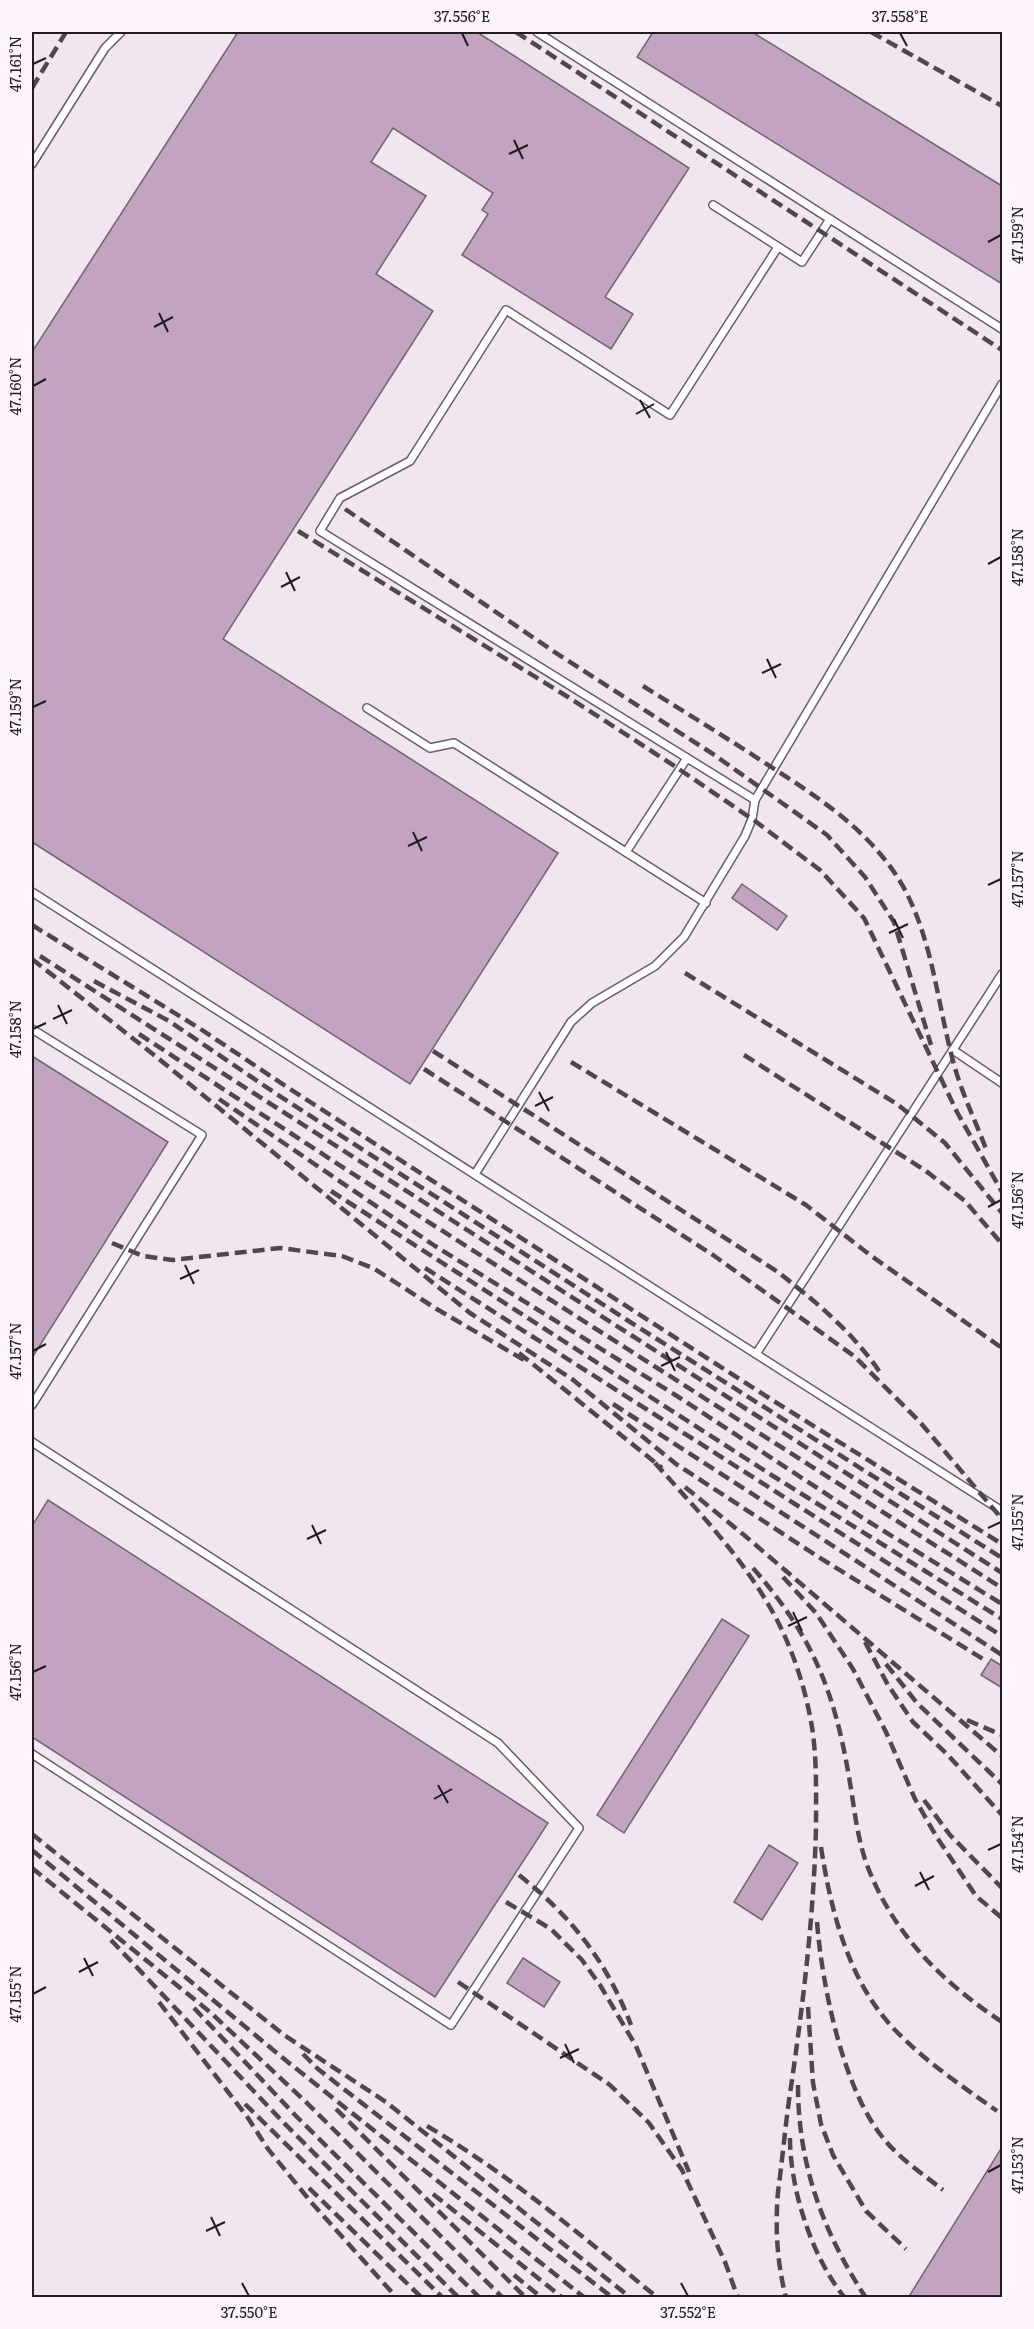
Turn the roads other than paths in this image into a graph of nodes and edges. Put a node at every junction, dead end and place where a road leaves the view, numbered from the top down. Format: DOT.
graph roads {
  1 [pos="121,32"];
  2 [pos="537,32"];
  3 [pos="32,164"];
  4 [pos="713,205"];
  5 [pos="830,219"];
  6 [pos="778,247"];
  7 [pos="1002,329"];
  8 [pos="1002,384"];
  9 [pos="367,708"];
  10 [pos="687,758"];
  11 [pos="754,800"];
  12 [pos="626,852"];
  13 [pos="32,892"];
  14 [pos="706,903"];
  15 [pos="1002,974"];
  16 [pos="32,1029"];
  17 [pos="953,1050"];
  18 [pos="1002,1083"];
  19 [pos="475,1174"];
  20 [pos="756,1354"];
  21 [pos="32,1405"];
  22 [pos="32,1442"];
  23 [pos="1002,1511"];
  24 [pos="32,1754"];
  1 -- 3 [label="lane"];
  2 -- 5 [label="lane"];
  4 -- 6 [label="lane"];
  5 -- 6 [label="lane"];
  5 -- 7 [label="lane"];
  6 -- 10 [label="lane"];
  8 -- 11 [label="lane"];
  9 -- 12 [label="lane"];
  10 -- 11 [label="lane"];
  10 -- 12 [label="lane"];
  11 -- 14 [label="lane"];
  12 -- 14 [label="lane"];
  13 -- 19 [label="lane"];
  14 -- 19 [label="lane"];
  15 -- 17 [label="lane"];
  16 -- 21 [label="lane"];
  17 -- 18 [label="lane"];
  17 -- 20 [label="lane"];
  19 -- 20 [label="lane"];
  20 -- 23 [label="lane"];
  22 -- 24 [label="lane"];
}
